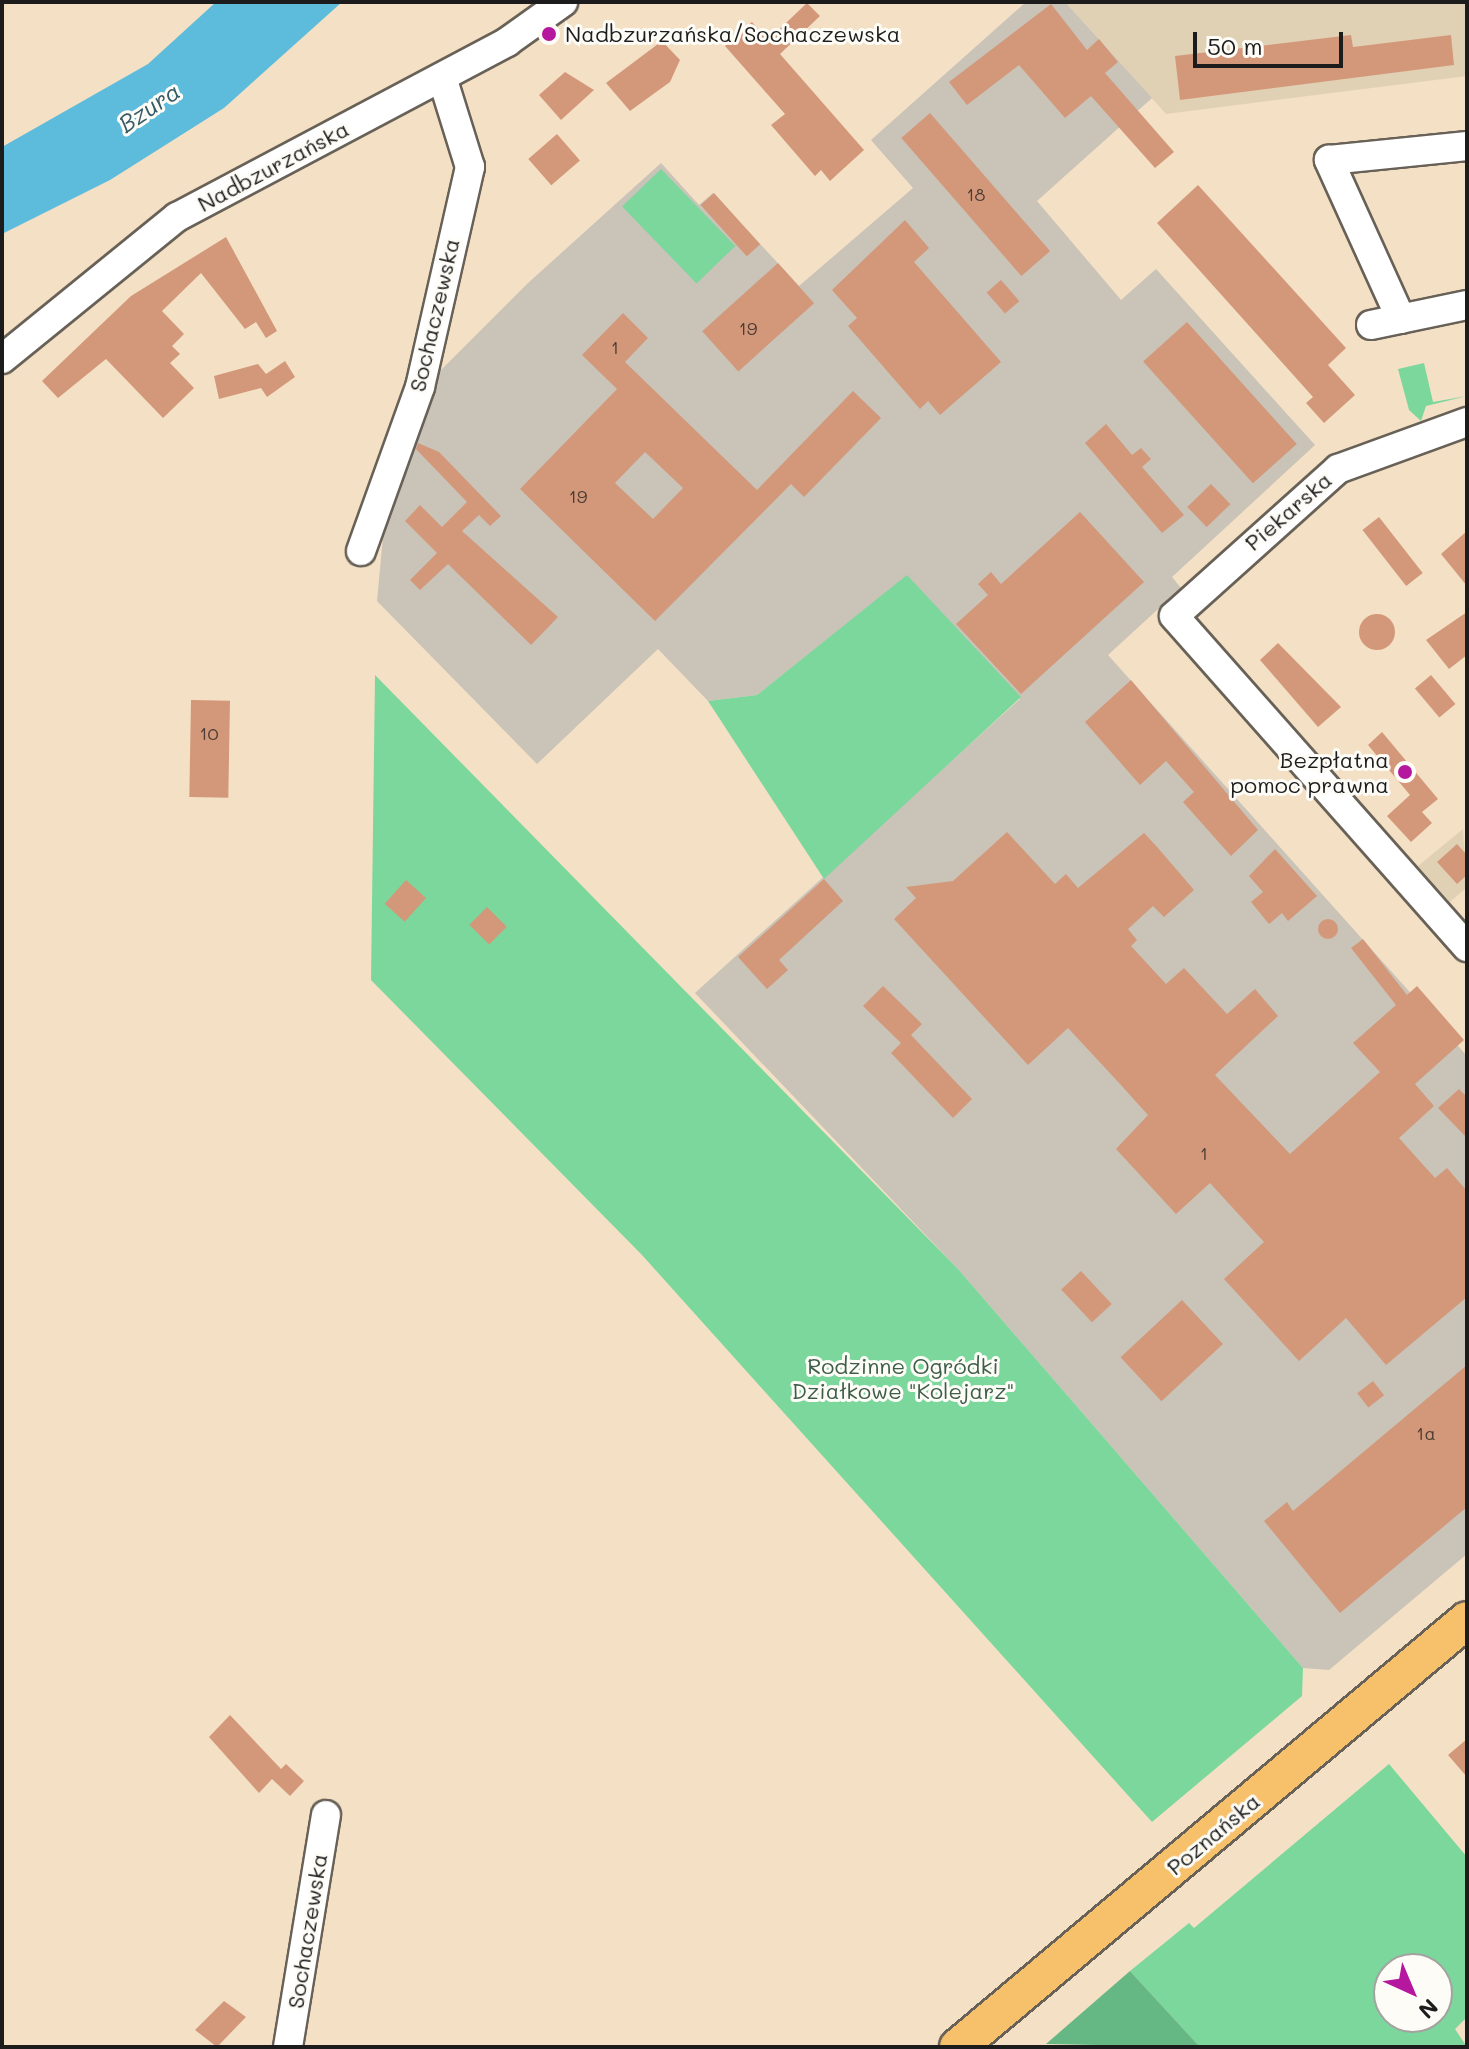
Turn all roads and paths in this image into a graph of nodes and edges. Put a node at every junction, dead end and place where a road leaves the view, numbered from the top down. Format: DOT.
graph roads {
  1 [pos="563,2"];
  2 [pos="442,77"];
  3 [pos="1467,146"];
  4 [pos="1467,305"];
  5 [pos="1401,319"];
  6 [pos="1371,325"];
  7 [pos="2,359"];
  8 [pos="1467,422"];
  9 [pos="361,551"];
  10 [pos="1467,947"];
  11 [pos="1467,1620"];
  12 [pos="326,1815"];
  13 [pos="288,2047"];
  14 [pos="958,2047"];
  1 -- 2 [label="street, Nadbzurzańska"];
  2 -- 7 [label="street, Nadbzurzańska"];
  2 -- 9 [label="street, Sochaczewska"];
  3 -- 5 [label="street"];
  4 -- 5 [label="street"];
  5 -- 6 [label="street"];
  8 -- 10 [label="street, Piekarska"];
  11 -- 14 [label="main road, Poznańska"];
  12 -- 13 [label="street, Sochaczewska"];
}
